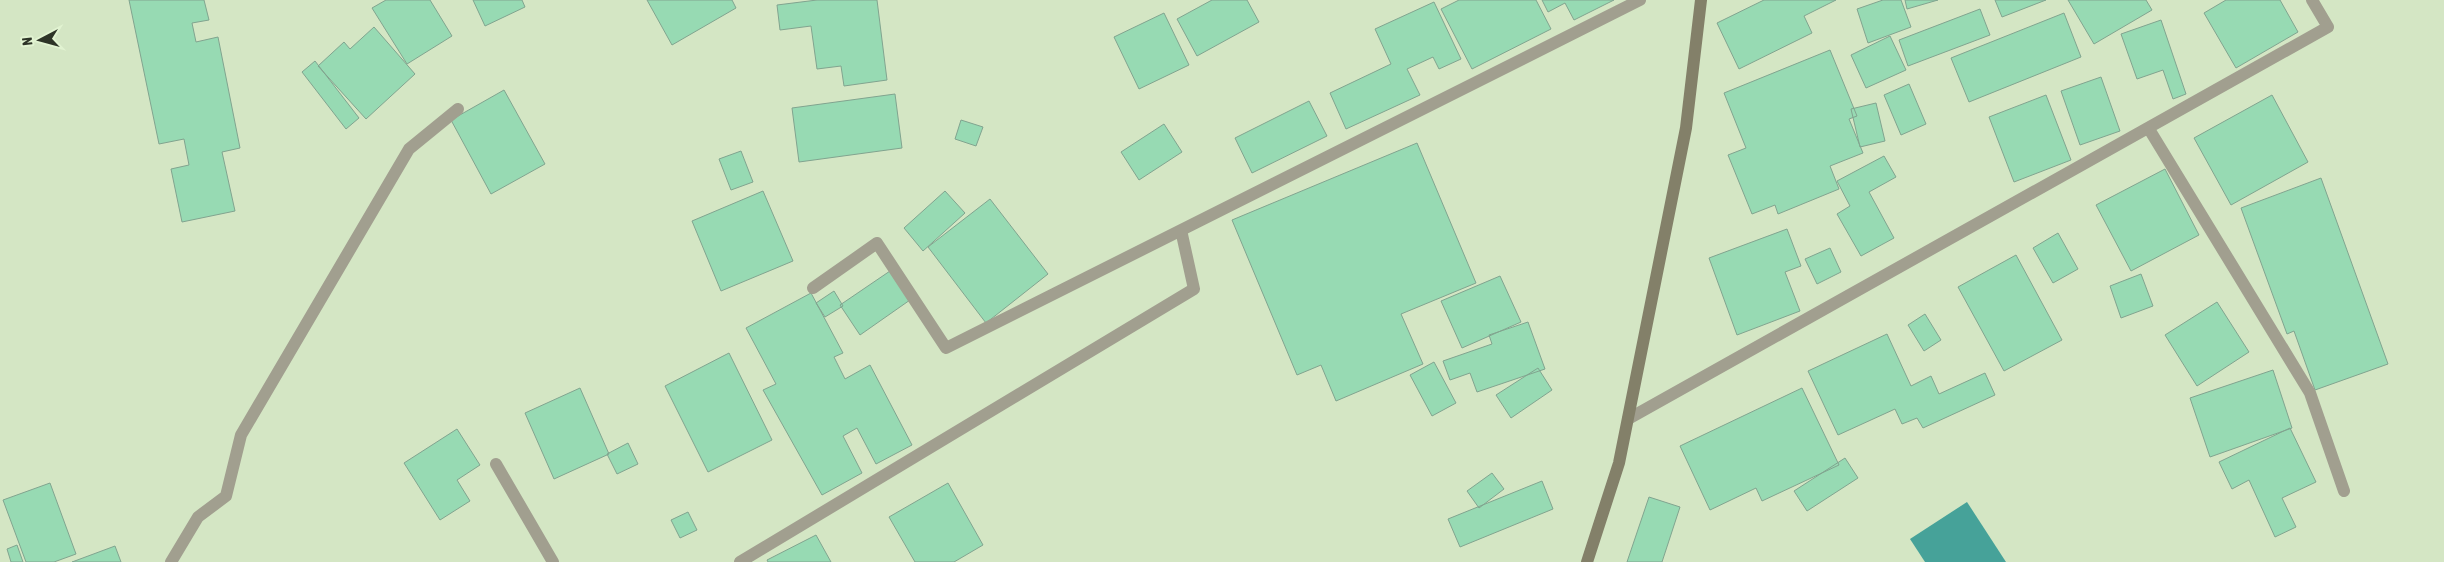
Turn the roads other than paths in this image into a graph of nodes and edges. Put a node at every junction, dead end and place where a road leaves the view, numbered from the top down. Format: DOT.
graph roads {
  1 [pos="1640,0"];
  2 [pos="1701,0"];
  3 [pos="2312,0"];
  4 [pos="458,109"];
  5 [pos="2149,129"];
  6 [pos="1181,230"];
  7 [pos="813,288"];
  8 [pos="1628,419"];
  9 [pos="496,464"];
  10 [pos="2344,491"];
  11 [pos="171,562"];
  12 [pos="553,562"];
  13 [pos="740,562"];
  14 [pos="1587,562"];
  1 -- 6 [label="street"];
  2 -- 8 [label="street"];
  3 -- 5 [label="street"];
  4 -- 11 [label="street"];
  5 -- 8 [label="street"];
  5 -- 10 [label="street"];
  6 -- 7 [label="street"];
  6 -- 13 [label="street"];
  8 -- 14 [label="street"];
  9 -- 12 [label="street"];
}
